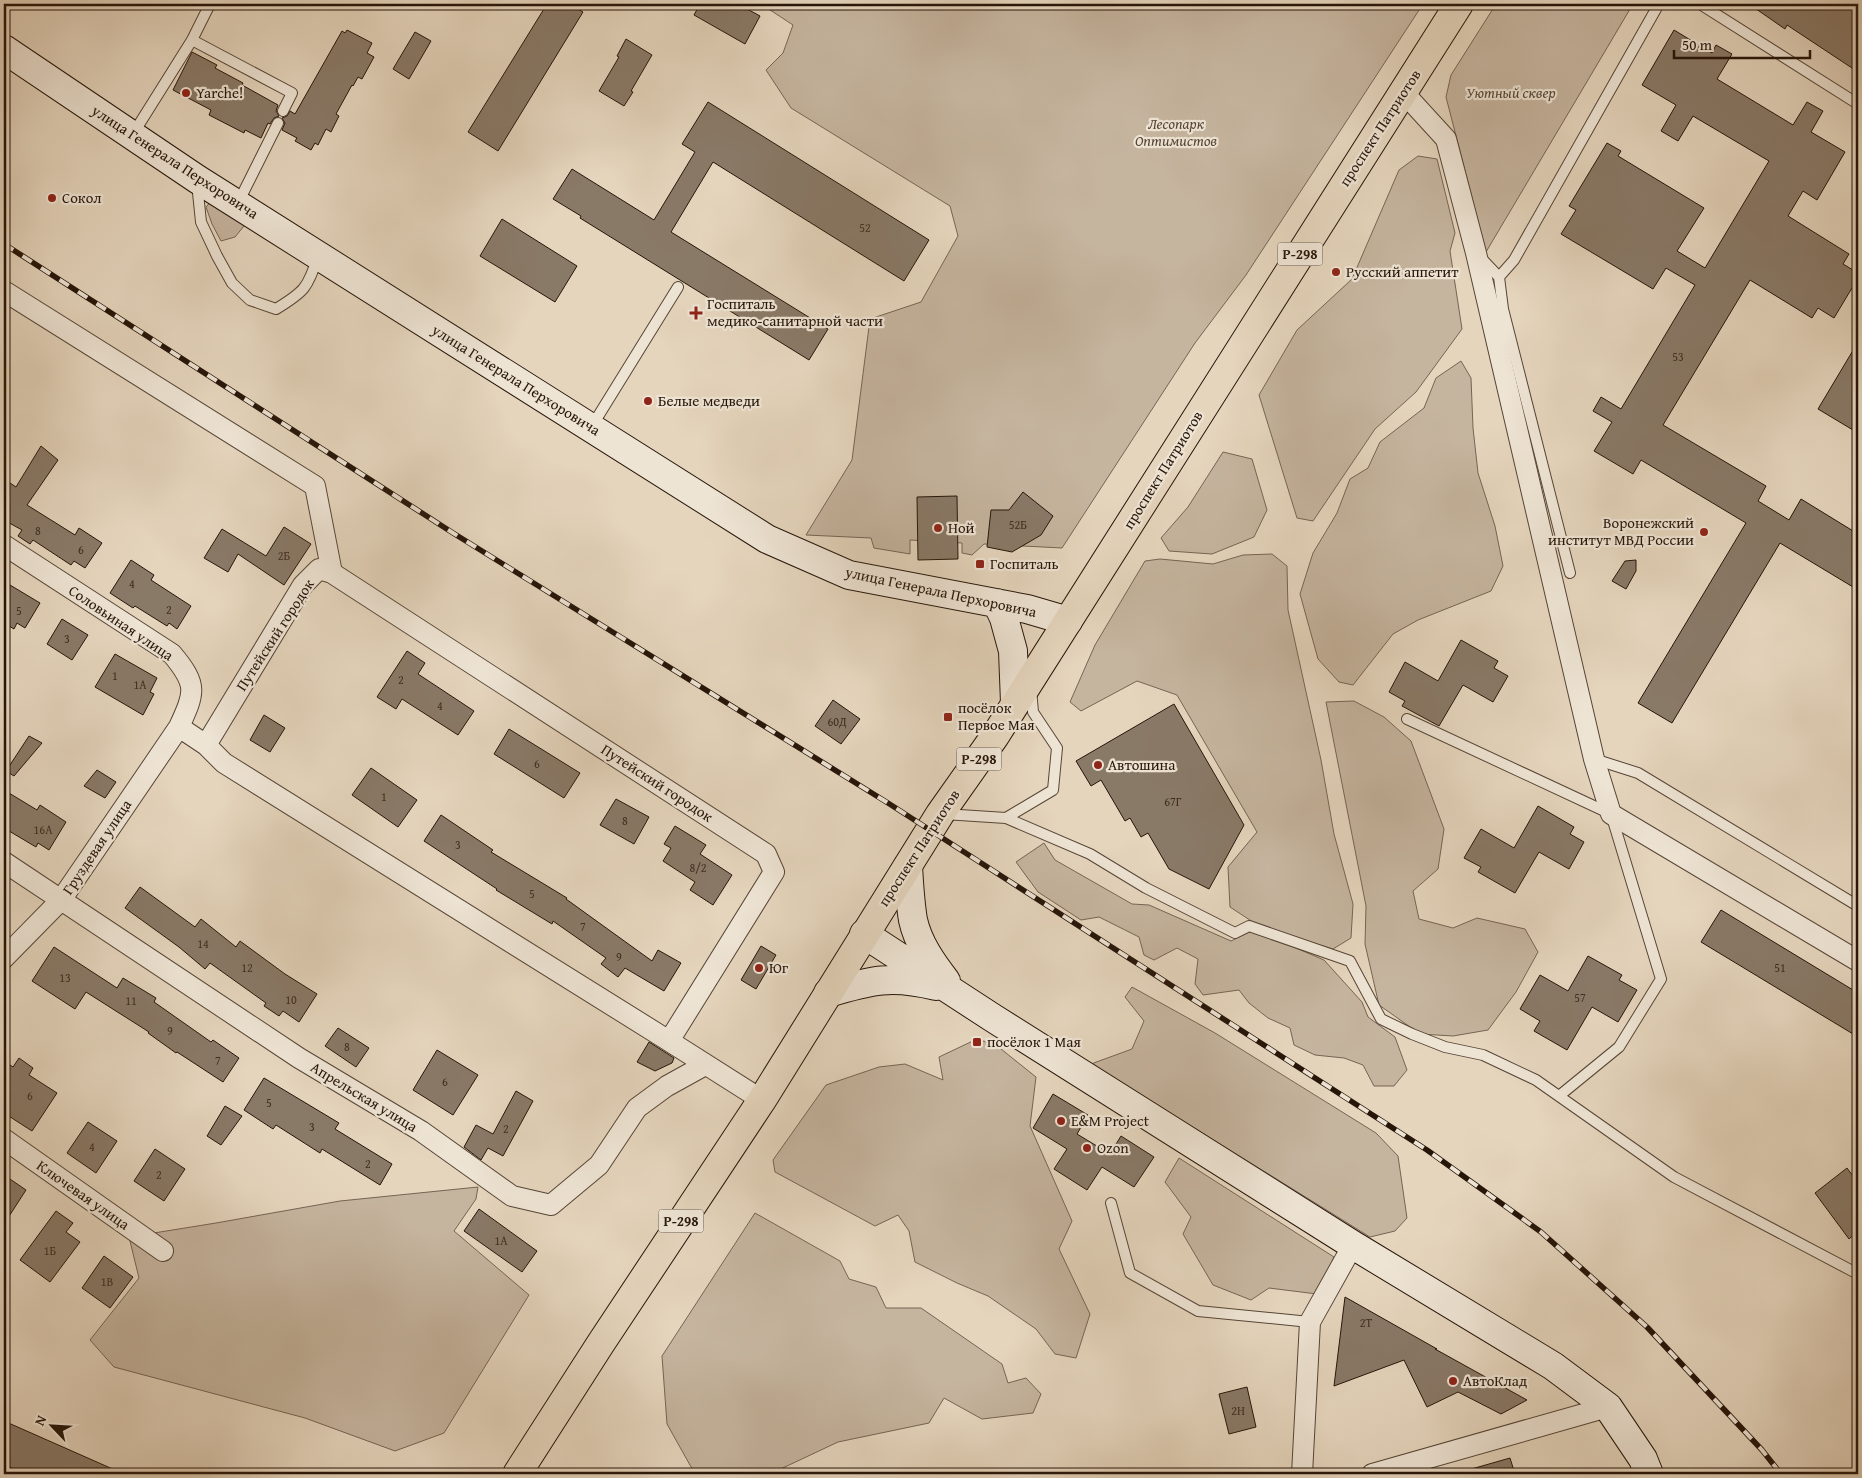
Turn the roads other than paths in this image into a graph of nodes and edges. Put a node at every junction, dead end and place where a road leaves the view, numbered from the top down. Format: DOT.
graph roads {
  1 [pos="210,4"];
  2 [pos="1459,4"];
  3 [pos="1700,4"];
  4 [pos="1656,9"];
  5 [pos="192,40"];
  6 [pos="4,49"];
  7 [pos="1403,92"];
  8 [pos="1858,104"];
  9 [pos="283,111"];
  10 [pos="278,123"];
  11 [pos="132,135"];
  12 [pos="197,179"];
  13 [pos="237,204"];
  14 [pos="1476,253"];
  15 [pos="318,255"];
  16 [pos="1499,276"];
  17 [pos="678,287"];
  18 [pos="4,290"];
  19 [pos="592,427"];
  20 [pos="4,545"];
  21 [pos="1570,572"];
  22 [pos="332,573"];
  23 [pos="997,603"];
  24 [pos="1068,621"];
  25 [pos="1030,680"];
  26 [pos="1015,703"];
  27 [pos="1407,720"];
  28 [pos="180,727"];
  29 [pos="206,745"];
  30 [pos="1594,759"];
  31 [pos="940,814"];
  32 [pos="1611,814"];
  33 [pos="1006,818"];
  34 [pos="4,862"];
  35 [pos="908,866"];
  36 [pos="61,900"];
  37 [pos="1858,906"];
  38 [pos="864,934"];
  39 [pos="4,958"];
  40 [pos="1858,961"];
  41 [pos="952,991"];
  42 [pos="828,993"];
  43 [pos="669,1041"];
  44 [pos="705,1065"];
  45 [pos="1559,1096"];
  46 [pos="762,1100"];
  47 [pos="4,1139"];
  48 [pos="1112,1203"];
  49 [pos="1353,1245"];
  50 [pos="163,1251"];
  51 [pos="1858,1274"];
  52 [pos="1310,1322"];
  53 [pos="1608,1407"];
  54 [pos="517,1474"];
  55 [pos="1302,1474"];
  56 [pos="1372,1474"];
  57 [pos="1649,1474"];
  1 -- 5 [label="lane"];
  2 -- 7 [label="highway, проспект Патриотов / Р-298"];
  3 -- 8 [label="lane"];
  4 -- 16 [label="lane"];
  5 -- 9 [label="lane"];
  5 -- 11 [label="lane"];
  6 -- 11 [label="street, улица Генерала Перхоровича"];
  7 -- 14 [label="street"];
  7 -- 24 [label="highway, проспект Патриотов / Р-298"];
  10 -- 13 [label="lane"];
  11 -- 12 [label="street, улица Генерала Перхоровича"];
  12 -- 13 [label="street, улица Генерала Перхоровича"];
  12 -- 15 [label="lane"];
  13 -- 15 [label="street, улица Генерала Перхоровича"];
  14 -- 16 [label="lane"];
  14 -- 30 [label="street"];
  15 -- 19 [label="street, улица Генерала Перхоровича"];
  16 -- 21 [label="lane"];
  17 -- 19 [label="lane"];
  18 -- 22 [label="street"];
  19 -- 23 [label="street, улица Генерала Перхоровича"];
  20 -- 28 [label="street, Соловьиная улица"];
  22 -- 29 [label="street, Путейский городок"];
  22 -- 43 [label="street, Путейский городок"];
  23 -- 24 [label="street, улица Генерала Перхоровича"];
  23 -- 26 [label="street"];
  24 -- 25 [label="highway, проспект Патриотов / Р-298"];
  25 -- 26 [label="highway, проспект Патриотов / Р-298"];
  25 -- 33 [label="lane"];
  26 -- 31 [label="highway, проспект Патриотов / Р-298"];
  27 -- 32 [label="lane"];
  28 -- 29 [label="street"];
  28 -- 36 [label="street, Груздевая улица"];
  29 -- 43 [label="street"];
  30 -- 32 [label="street"];
  30 -- 37 [label="lane"];
  31 -- 33 [label="lane"];
  31 -- 35 [label="highway, проспект Патриотов / Р-298"];
  32 -- 40 [label="street"];
  32 -- 45 [label="lane"];
  33 -- 45 [label="lane"];
  34 -- 36 [label="street, Апрельская улица"];
  35 -- 38 [label="highway, проспект Патриотов / Р-298"];
  35 -- 41 [label="street"];
  36 -- 39 [label="street, Груздевая улица"];
  36 -- 44 [label="street, Апрельская улица"];
  38 -- 41 [label="street"];
  38 -- 42 [label="highway, Р-298"];
  41 -- 42 [label="street"];
  41 -- 49 [label="street"];
  42 -- 46 [label="highway, Р-298"];
  43 -- 44 [label="street"];
  44 -- 46 [label="street"];
  45 -- 51 [label="lane"];
  46 -- 54 [label="highway, Р-298"];
  47 -- 50 [label="street, Ключевая улица"];
  48 -- 52 [label="lane"];
  49 -- 52 [label="street"];
  49 -- 53 [label="street"];
  52 -- 55 [label="street"];
  53 -- 56 [label="street"];
  53 -- 57 [label="street"];
}
